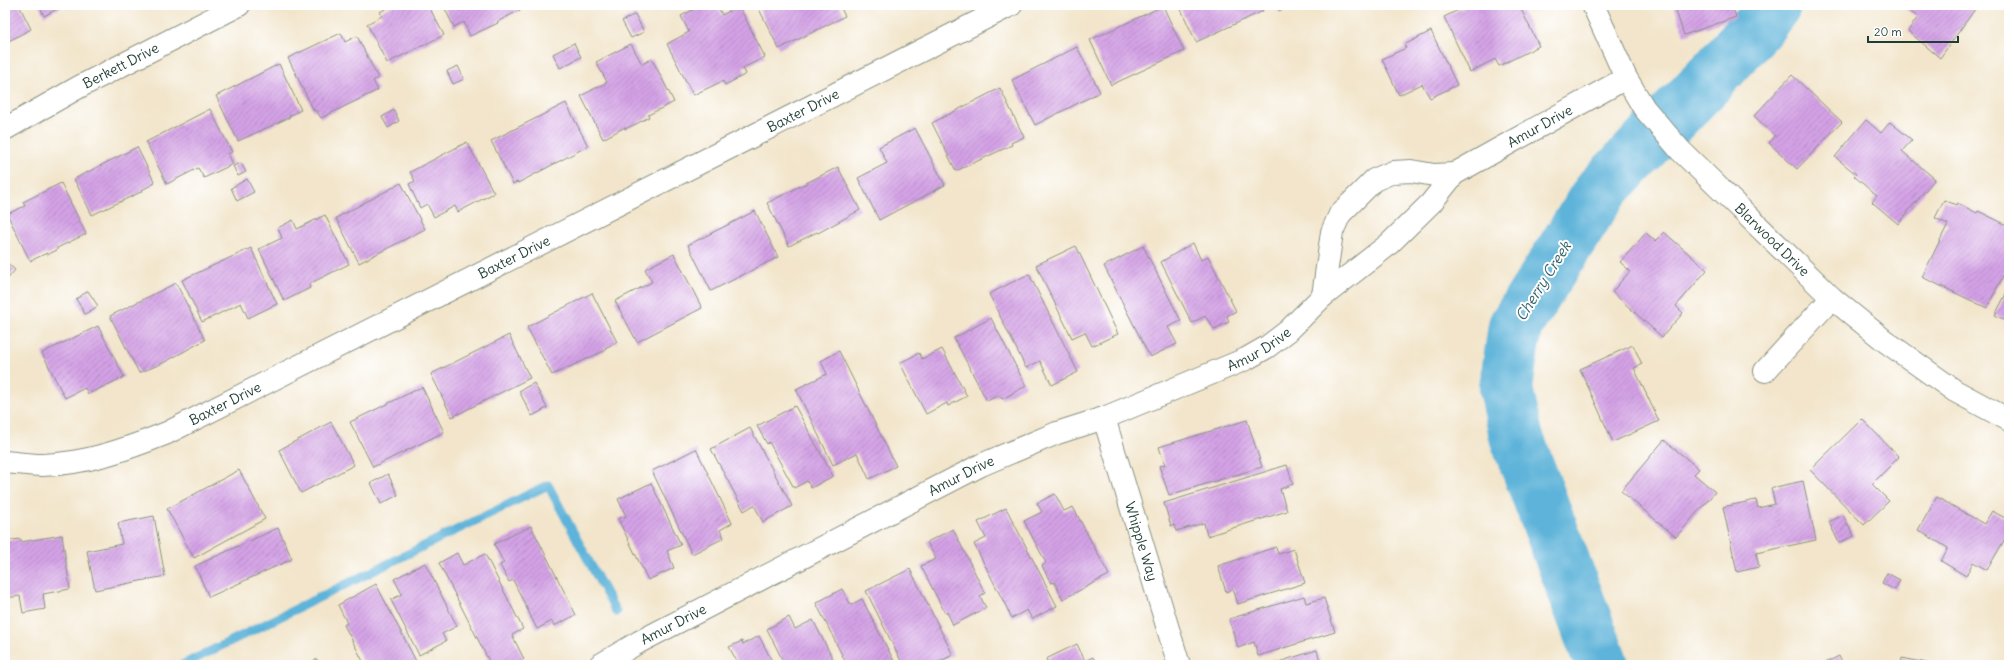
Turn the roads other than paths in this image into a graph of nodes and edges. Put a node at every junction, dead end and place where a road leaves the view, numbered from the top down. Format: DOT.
graph roads {
  1 [pos="239,5"];
  2 [pos="1011,5"];
  3 [pos="1593,5"];
  4 [pos="1626,78"];
  5 [pos="5,129"];
  6 [pos="1454,174"];
  7 [pos="1323,296"];
  8 [pos="1832,298"];
  9 [pos="1765,371"];
  10 [pos="1104,418"];
  11 [pos="2009,420"];
  12 [pos="5,462"];
  13 [pos="600,665"];
  14 [pos="1179,665"];
  1 -- 5 [label="street, Berkett Drive"];
  2 -- 12 [label="street, Baxter Drive"];
  3 -- 4 [label="street, Blarwood Drive"];
  4 -- 6 [label="street, Amur Drive"];
  4 -- 8 [label="street, Blarwood Drive"];
  6 -- 7 [label="street, Amur Drive"];
  6 -- 7 [label="street, Amur Drive"];
  7 -- 10 [label="street, Amur Drive"];
  8 -- 9 [label="street"];
  8 -- 11 [label="street, Blarwood Drive"];
  10 -- 13 [label="street, Amur Drive"];
  10 -- 14 [label="street, Whipple Way"];
}
